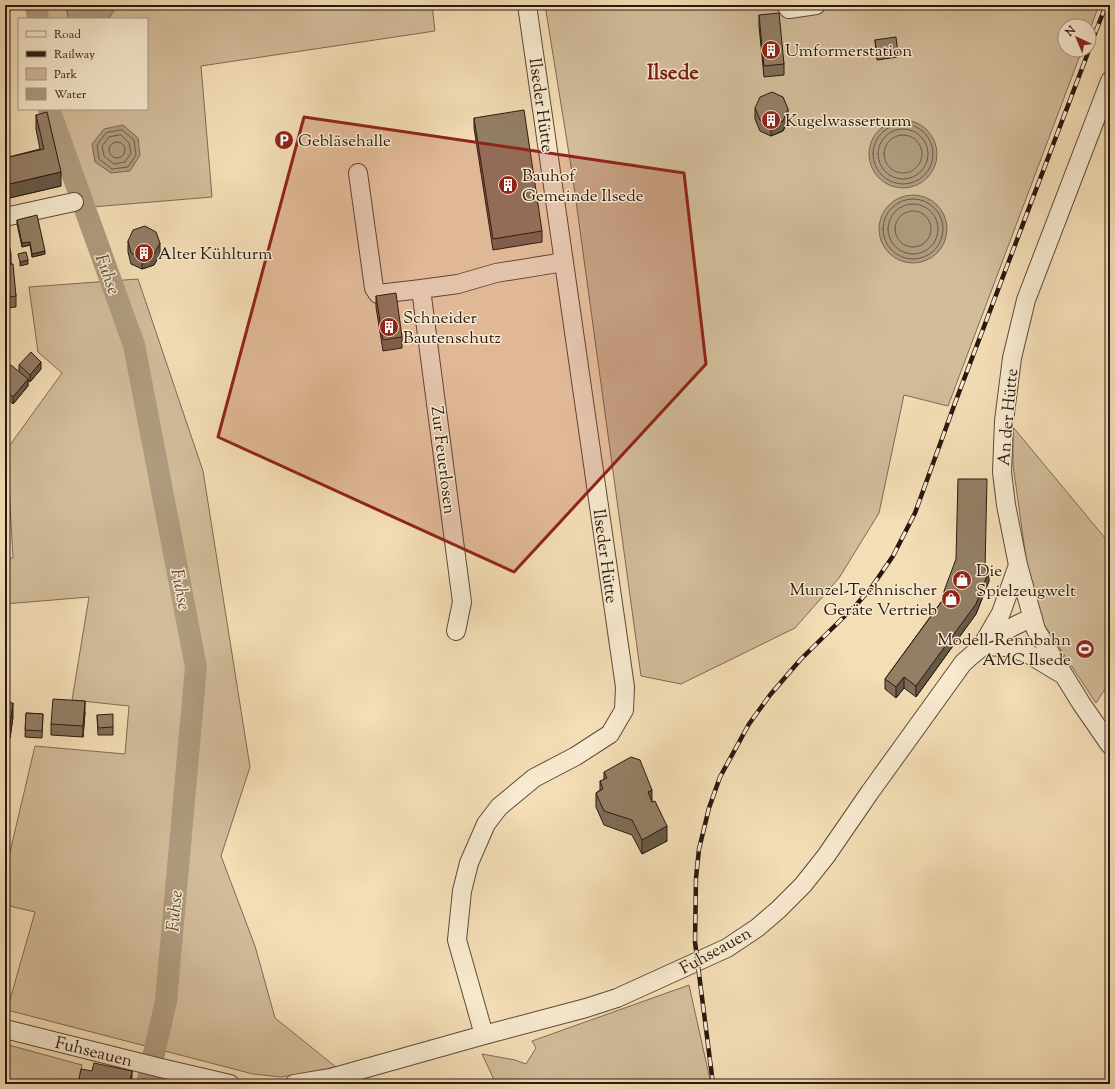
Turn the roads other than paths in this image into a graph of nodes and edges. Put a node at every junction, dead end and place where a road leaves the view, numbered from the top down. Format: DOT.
graph roads {
  1 [pos="527,5"];
  2 [pos="786,5"];
  3 [pos="816,5"];
  4 [pos="1110,81"];
  5 [pos="358,173"];
  6 [pos="74,202"];
  7 [pos="5,216"];
  8 [pos="564,262"];
  9 [pos="421,289"];
  10 [pos="1018,565"];
  11 [pos="1033,618"];
  12 [pos="456,631"];
  13 [pos="982,646"];
  14 [pos="1062,674"];
  15 [pos="1110,745"];
  16 [pos="5,1029"];
  17 [pos="484,1035"];
  18 [pos="230,1084"];
  19 [pos="294,1084"];
  1 -- 8 [label="street, Ilseder Hütte"];
  2 -- 3 [label="street"];
  4 -- 10 [label="street, An der Hütte"];
  5 -- 9 [label="street"];
  6 -- 7 [label="street"];
  8 -- 9 [label="street"];
  8 -- 17 [label="street, Ilseder Hütte"];
  9 -- 12 [label="street, Zur Feuerlosen"];
  10 -- 11 [label="street, An der Hütte"];
  10 -- 13 [label="street"];
  11 -- 13 [label="street, Fuhseauen"];
  11 -- 14 [label="street, An der Hütte"];
  13 -- 14 [label="street"];
  13 -- 17 [label="street, Fuhseauen"];
  14 -- 15 [label="street, An der Hütte"];
  16 -- 18 [label="street, Fuhseauen"];
  17 -- 19 [label="street, Fuhseauen"];
}
